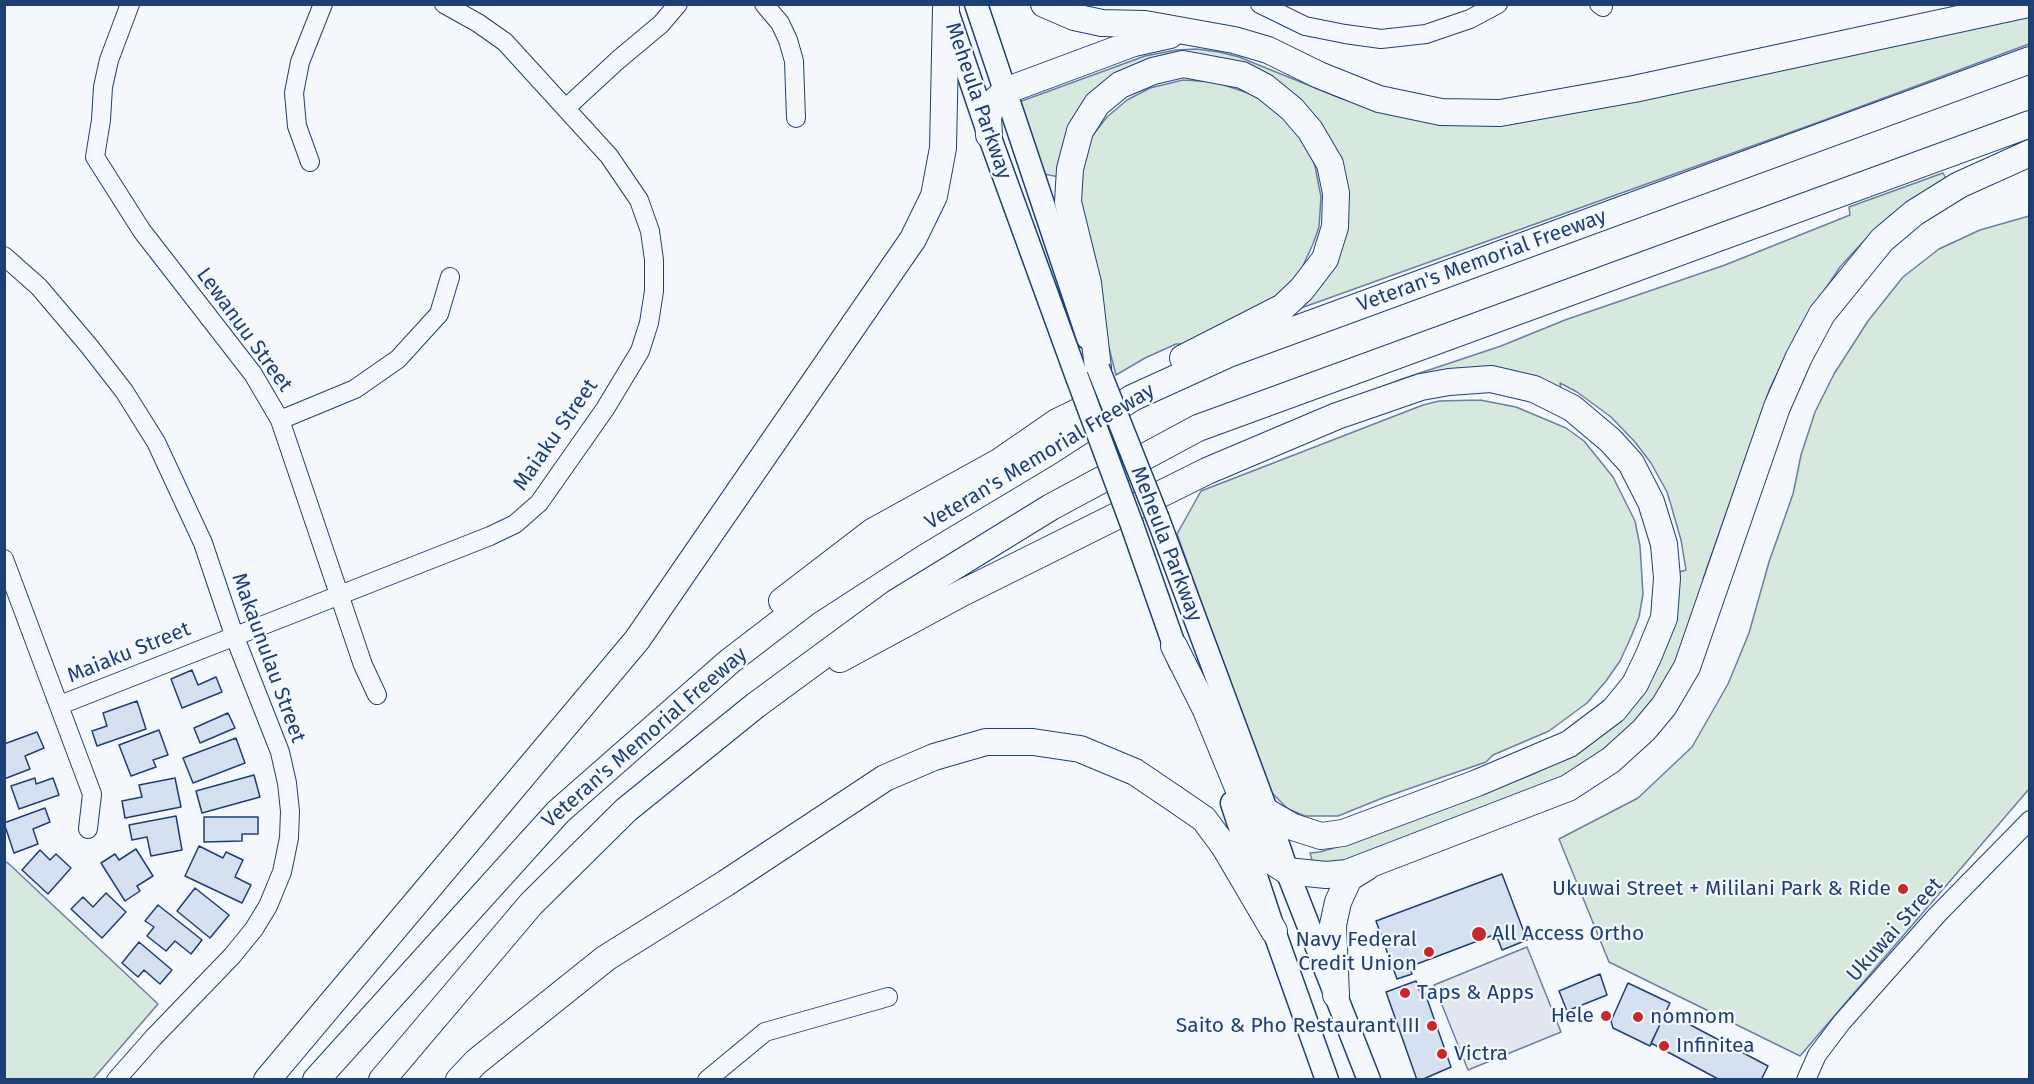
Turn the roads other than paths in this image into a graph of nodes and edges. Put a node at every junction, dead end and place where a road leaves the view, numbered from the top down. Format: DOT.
graph roads {
  1 [pos="130,4"];
  2 [pos="323,4"];
  3 [pos="444,4"];
  4 [pos="678,4"];
  5 [pos="764,4"];
  6 [pos="976,4"];
  7 [pos="1044,4"];
  8 [pos="1260,4"];
  9 [pos="1498,4"];
  10 [pos="2028,4"];
  11 [pos="945,6"];
  12 [pos="1206,34"];
  13 [pos="2030,60"];
  14 [pos="1005,91"];
  15 [pos="566,108"];
  16 [pos="796,118"];
  17 [pos="2030,124"];
  18 [pos="989,135"];
  19 [pos="2030,153"];
  20 [pos="310,162"];
  21 [pos="4,256"];
  22 [pos="450,277"];
  23 [pos="1087,372"];
  24 [pos="280,420"];
  25 [pos="4,560"];
  26 [pos="339,594"];
  27 [pos="234,635"];
  28 [pos="1174,646"];
  29 [pos="377,695"];
  30 [pos="60,705"];
  31 [pos="756,705"];
  32 [pos="558,812"];
  33 [pos="1267,812"];
  34 [pos="2030,820"];
  35 [pos="88,829"];
  36 [pos="1369,865"];
  37 [pos="1287,871"];
  38 [pos="1274,931"];
  39 [pos="1336,994"];
  40 [pos="888,996"];
  41 [pos="116,1080"];
  42 [pos="267,1080"];
  43 [pos="316,1080"];
  44 [pos="382,1080"];
  45 [pos="459,1080"];
  46 [pos="707,1080"];
  47 [pos="1327,1080"];
  48 [pos="1369,1080"];
  49 [pos="1806,1080"];
  1 -- 24 [label="street, Lewanuu Street"];
  2 -- 20 [label="street"];
  3 -- 15 [label="street, Maiaku Street"];
  4 -- 15 [label="street"];
  5 -- 16 [label="street"];
  6 -- 14 [label="main road, Meheula Parkway"];
  7 -- 12 [label="highway"];
  8 -- 9 [label="street"];
  10 -- 12 [label="highway"];
  11 -- 18 [label="main road, Meheula Parkway"];
  11 -- 42 [label="highway"];
  12 -- 14 [label="highway"];
  13 -- 32 [label="highway, Veteran's Memorial Freeway"];
  14 -- 18 [label="highway"];
  14 -- 23 [label="main road, Meheula Parkway"];
  15 -- 26 [label="street, Maiaku Street"];
  17 -- 31 [label="highway, Veteran's Memorial Freeway"];
  18 -- 23 [label="main road, Meheula Parkway"];
  19 -- 36 [label="highway"];
  21 -- 27 [label="street, Makaunulau Street"];
  22 -- 24 [label="street"];
  23 -- 28 [label="main road, Meheula Parkway, bridge"];
  23 -- 32 [label="highway"];
  23 -- 33 [label="main road, Meheula Parkway, bridge"];
  24 -- 26 [label="street, Lewanuu Street"];
  25 -- 30 [label="street"];
  26 -- 27 [label="street, Maiaku Street"];
  26 -- 29 [label="street, Lewanuu Street"];
  27 -- 30 [label="street, Maiaku Street"];
  27 -- 41 [label="street, Makaunulau Street"];
  28 -- 37 [label="highway"];
  28 -- 38 [label="main road, Meheula Parkway"];
  30 -- 35 [label="street"];
  31 -- 33 [label="highway"];
  31 -- 44 [label="highway, Veteran's Memorial Freeway"];
  32 -- 43 [label="highway, Veteran's Memorial Freeway"];
  33 -- 37 [label="main road, Meheula Parkway"];
  34 -- 49 [label="street, Ukuwai Street"];
  36 -- 37 [label="highway"];
  36 -- 39 [label="highway"];
  37 -- 39 [label="main road, Meheula Parkway"];
  38 -- 45 [label="highway"];
  38 -- 47 [label="main road, Meheula Parkway"];
  39 -- 48 [label="main road, Meheula Parkway"];
  40 -- 46 [label="street"];
}
